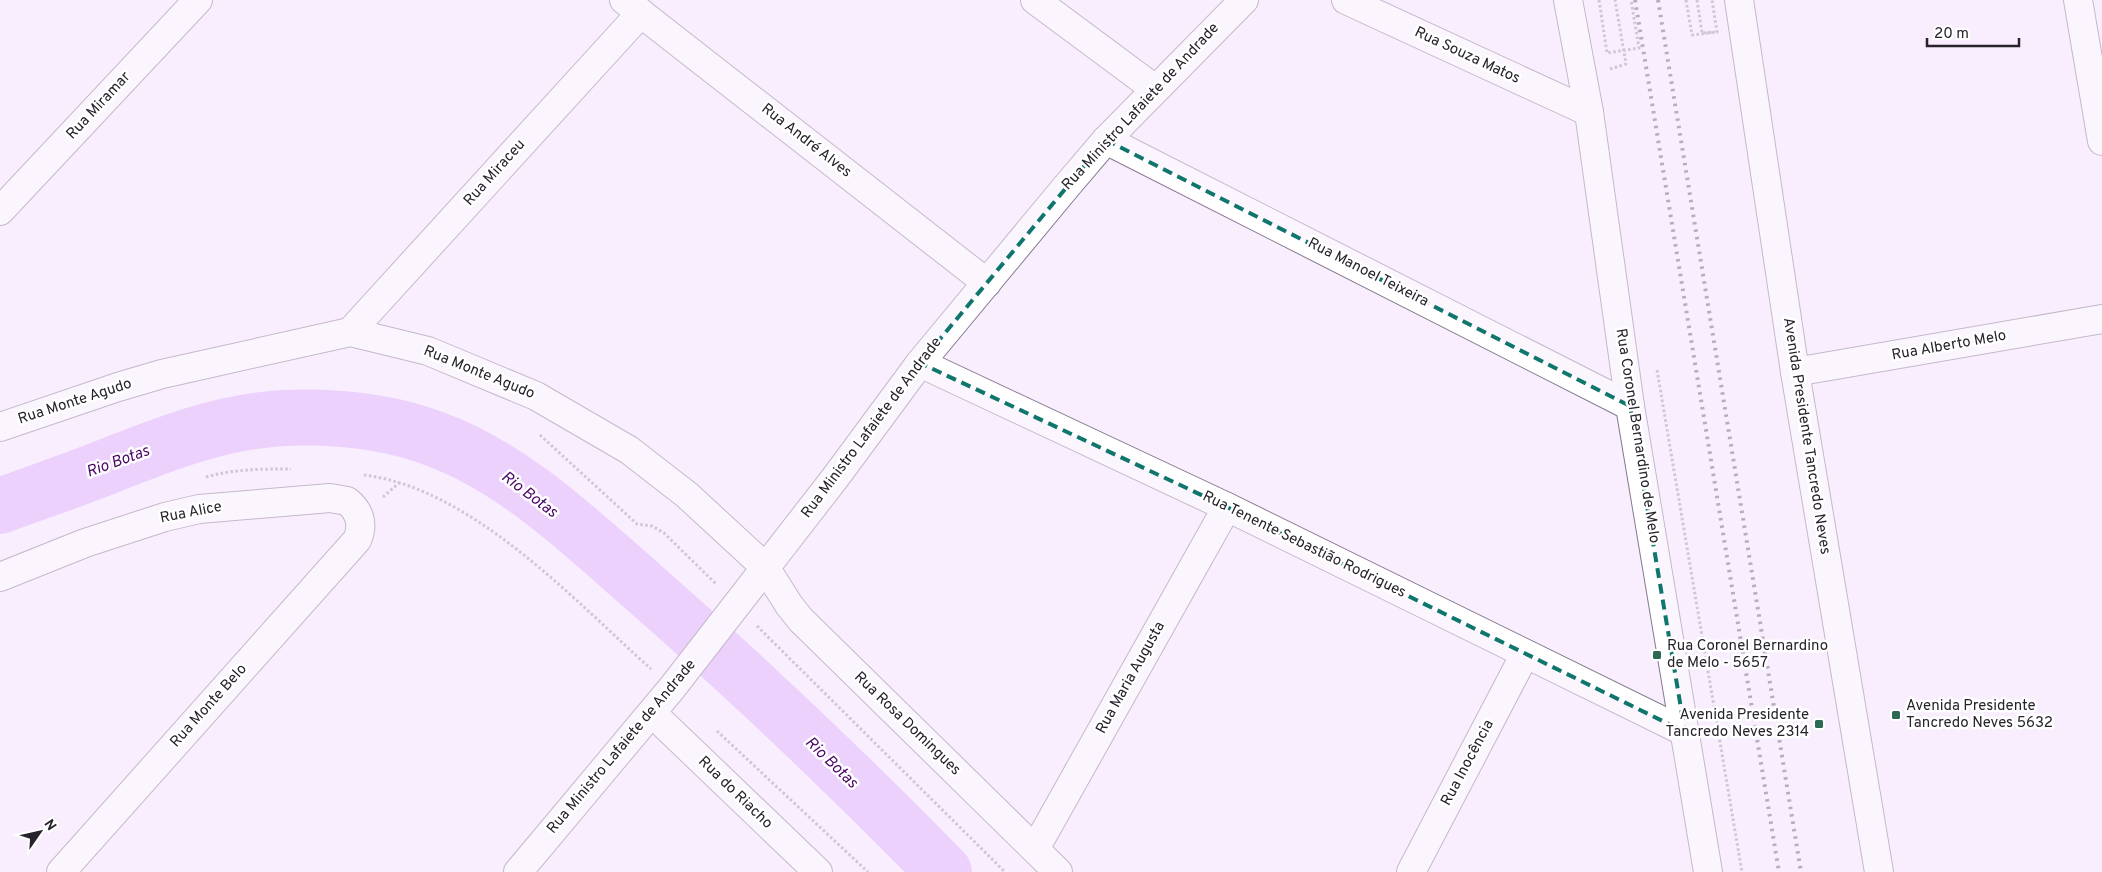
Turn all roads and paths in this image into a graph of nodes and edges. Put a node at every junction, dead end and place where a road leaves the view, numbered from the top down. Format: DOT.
graph roads {
  1 [pos="198,0"];
  2 [pos="1035,0"];
  3 [pos="1244,0"];
  4 [pos="1346,0"];
  5 [pos="1568,0"];
  6 [pos="1594,0"];
  7 [pos="1599,0"];
  8 [pos="1615,0"];
  9 [pos="1631,0"];
  10 [pos="1686,0"];
  11 [pos="1697,0"];
  12 [pos="1712,0"];
  13 [pos="1739,0"];
  14 [pos="2078,0"];
  15 [pos="633,7"];
  16 [pos="1702,33"];
  17 [pos="1626,64"];
  18 [pos="1607,70"];
  19 [pos="1155,89"];
  20 [pos="1589,112"];
  21 [pos="1106,140"];
  22 [pos="2102,141"];
  23 [pos="0,211"];
  24 [pos="987,282"];
  25 [pos="2102,319"];
  26 [pos="350,332"];
  27 [pos="920,363"];
  28 [pos="1656,363"];
  29 [pos="1795,372"];
  30 [pos="1630,406"];
  31 [pos="0,426"];
  32 [pos="537,432"];
  33 [pos="295,469"];
  34 [pos="359,474"];
  35 [pos="204,477"];
  36 [pos="1227,507"];
  37 [pos="357,540"];
  38 [pos="765,567"];
  39 [pos="0,576"];
  40 [pos="733,608"];
  41 [pos="1524,654"];
  42 [pos="677,681"];
  43 [pos="652,714"];
  44 [pos="716,729"];
  45 [pos="1685,732"];
  46 [pos="1035,849"];
  47 [pos="61,872"];
  48 [pos="518,872"];
  49 [pos="818,872"];
  50 [pos="868,872"];
  51 [pos="1005,872"];
  52 [pos="1058,872"];
  53 [pos="1410,872"];
  54 [pos="1708,872"];
  55 [pos="1742,872"];
  56 [pos="1879,872"];
  1 -- 23 [label="street, Rua Miramar"];
  2 -- 19 [label="street"];
  3 -- 19 [label="street, Rua Ministro Lafaiete de Andrade"];
  4 -- 20 [label="street, Rua Souza Matos"];
  5 -- 20 [label="street, Rua Coronel Bernardino de Melo"];
  6 -- 18 [label="path"];
  7 -- 9 [label="path, bridge"];
  8 -- 17 [label="path"];
  10 -- 12 [label="path, bridge"];
  11 -- 16 [label="path"];
  13 -- 29 [label="street, Avenida Presidente Tancredo Neves"];
  14 -- 22 [label="street"];
  15 -- 24 [label="street, Rua André Alves"];
  15 -- 26 [label="street, Rua Miraceu"];
  19 -- 21 [label="street, Rua Ministro Lafaiete de Andrade"];
  20 -- 30 [label="street, Rua Coronel Bernardino de Melo"];
  21 -- 24 [label="street, Rua Ministro Lafaiete de Andrade"];
  21 -- 30 [label="street, Rua Manoel Teixeira"];
  24 -- 27 [label="street, Rua Ministro Lafaiete de Andrade"];
  25 -- 29 [label="street, Rua Alberto Melo"];
  26 -- 31 [label="street, Rua Monte Agudo"];
  26 -- 38 [label="street, Rua Monte Agudo"];
  27 -- 36 [label="street, Rua Tenente Sebastião Rodrigues"];
  27 -- 38 [label="street, Rua Ministro Lafaiete de Andrade"];
  28 -- 55 [label="path"];
  29 -- 56 [label="street, Avenida Presidente Tancredo Neves"];
  30 -- 45 [label="street, Rua Coronel Bernardino de Melo"];
  32 -- 40 [label="path"];
  33 -- 35 [label="path"];
  34 -- 42 [label="path"];
  36 -- 41 [label="street, Rua Tenente Sebastião Rodrigues"];
  36 -- 46 [label="street, Rua Maria Augusta"];
  37 -- 39 [label="street, Rua Alice"];
  37 -- 47 [label="street, Rua Monte Belo"];
  38 -- 40 [label="street, Rua Ministro Lafaiete de Andrade"];
  38 -- 46 [label="street, Rua Rosa Domingues"];
  40 -- 42 [label="street, Rua Ministro Lafaiete de Andrade"];
  40 -- 51 [label="path"];
  41 -- 45 [label="street, Rua Tenente Sebastião Rodrigues"];
  41 -- 53 [label="street, Rua Inocência"];
  42 -- 43 [label="street, Rua Ministro Lafaiete de Andrade"];
  43 -- 48 [label="street, Rua Ministro Lafaiete de Andrade"];
  43 -- 49 [label="street, Rua do Riacho"];
  44 -- 50 [label="path"];
  45 -- 54 [label="street, Rua Coronel Bernardino de Melo"];
  46 -- 52 [label="street, Rua Rosa Domingues"];
}
